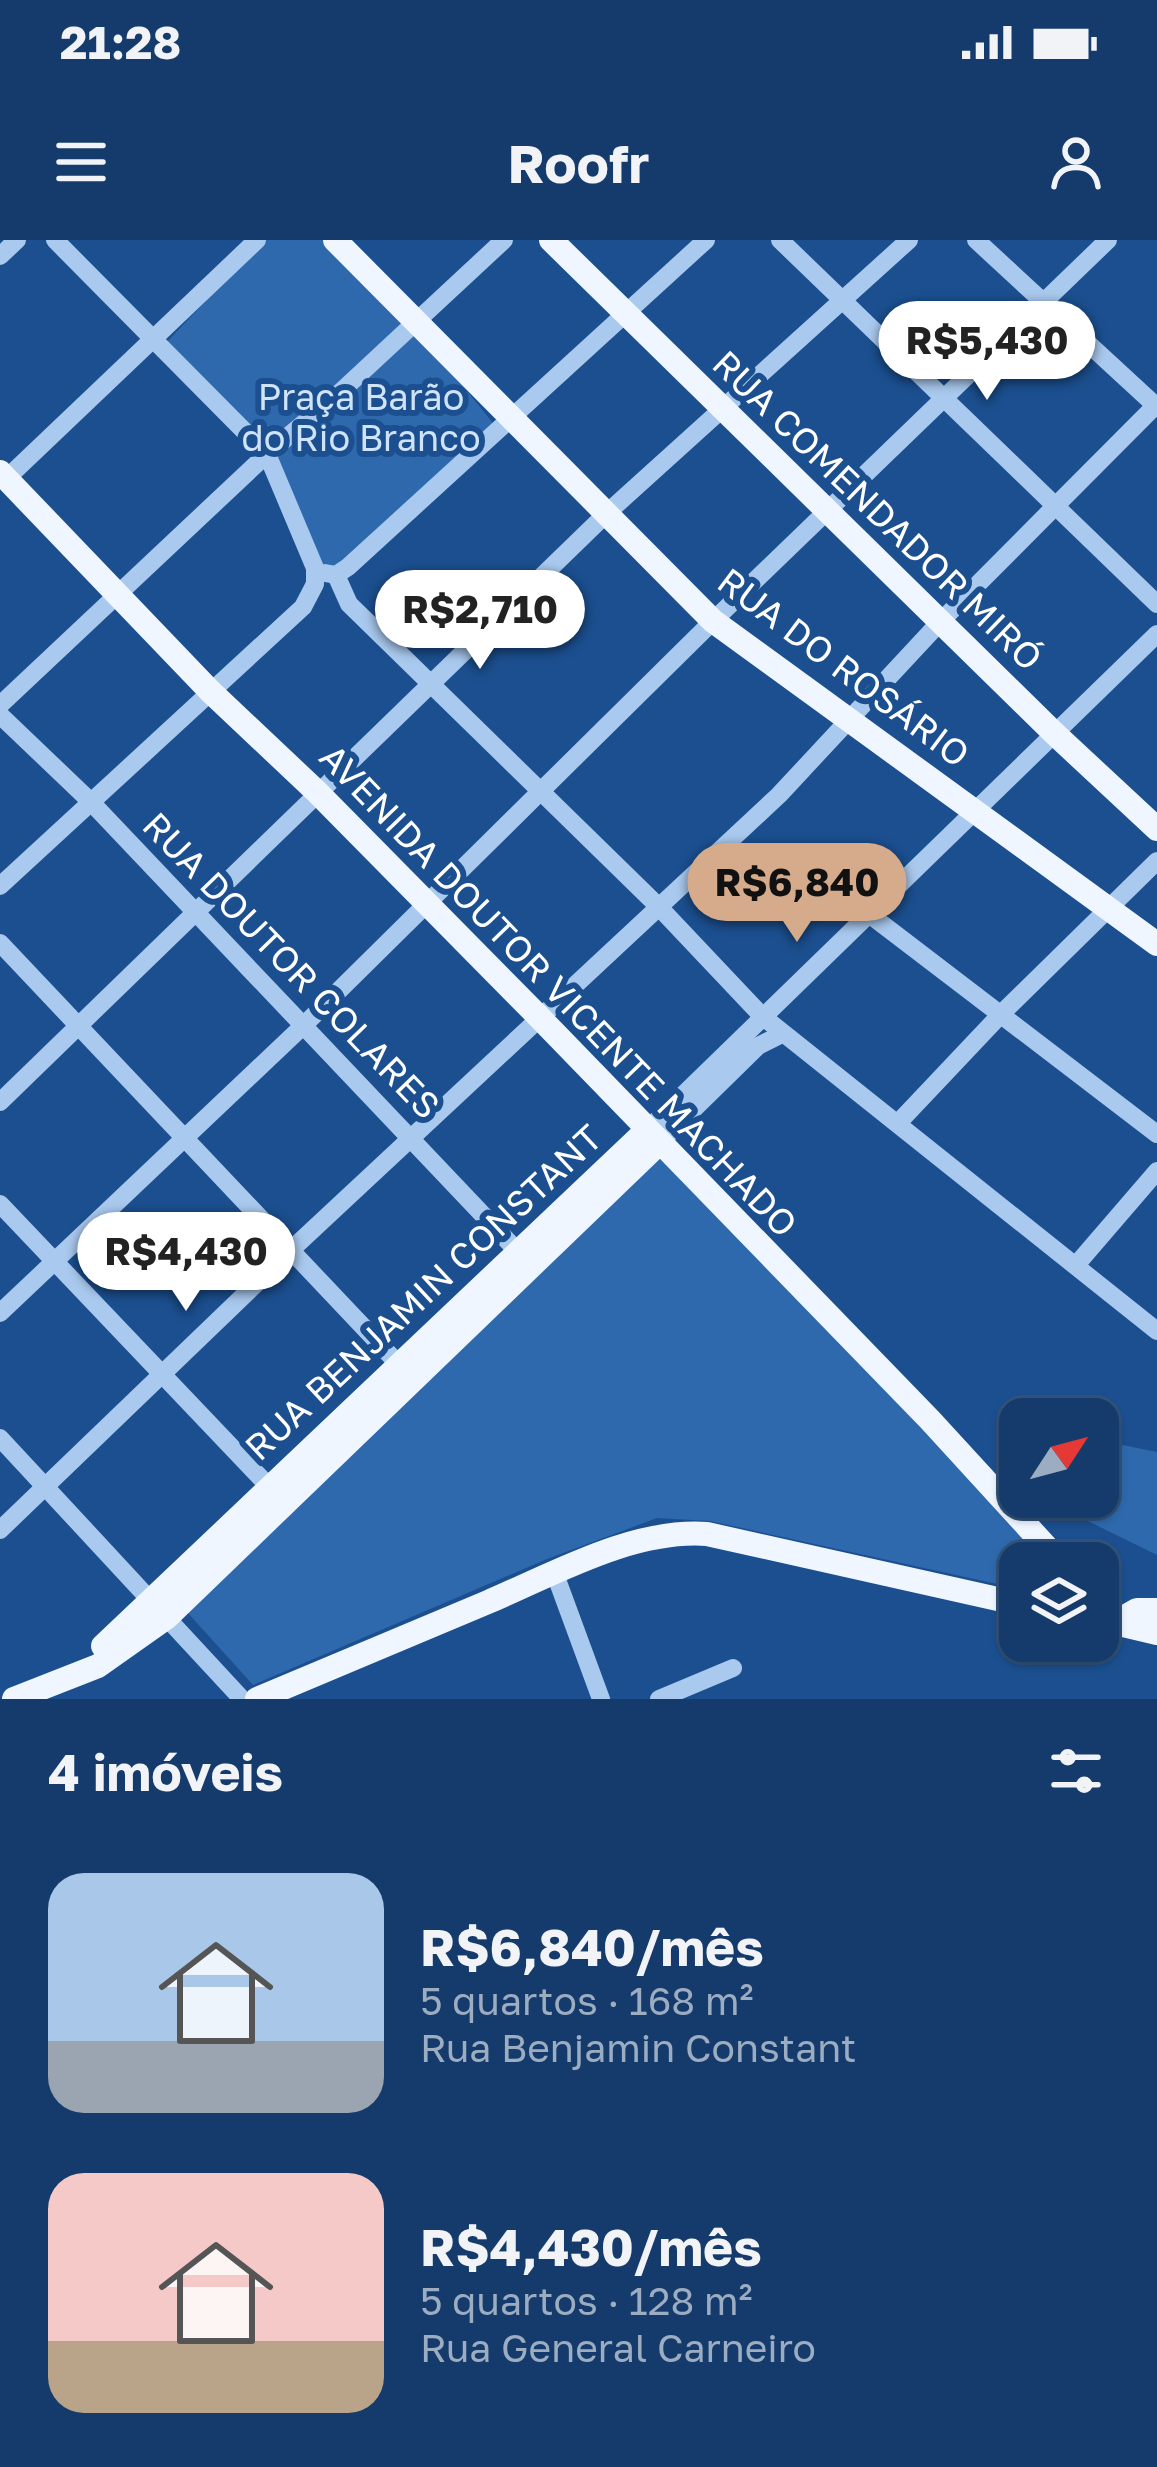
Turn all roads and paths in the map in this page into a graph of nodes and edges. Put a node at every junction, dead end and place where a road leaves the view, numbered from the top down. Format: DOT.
graph roads {
  1 [pos="17,240"];
  2 [pos="55,240"];
  3 [pos="256,240"];
  4 [pos="335,240"];
  5 [pos="504,240"];
  6 [pos="551,240"];
  7 [pos="706,240"];
  8 [pos="780,240"];
  9 [pos="909,240"];
  10 [pos="976,240"];
  11 [pos="1108,240"];
  12 [pos="0,256"];
  13 [pos="841,300"];
  14 [pos="1043,306"];
  15 [pos="625,315"];
  16 [pos="415,321"];
  17 [pos="154,341"];
  18 [pos="944,400"];
  19 [pos="1157,406"];
  20 [pos="722,407"];
  21 [pos="510,421"];
  22 [pos="267,454"];
  23 [pos="2,479"];
  24 [pos="1057,504"];
  25 [pos="828,509"];
  26 [pos="606,514"];
  27 [pos="316,568"];
  28 [pos="336,575"];
  29 [pos="119,597"];
  30 [pos="1157,604"];
  31 [pos="713,621"];
  32 [pos="941,621"];
  33 [pos="1157,634"];
  34 [pos="431,682"];
  35 [pos="210,691"];
  36 [pos="0,705"];
  37 [pos="0,715"];
  38 [pos="848,721"];
  39 [pos="1055,734"];
  40 [pos="541,791"];
  41 [pos="317,792"];
  42 [pos="90,801"];
  43 [pos="978,811"];
  44 [pos="1157,829"];
  45 [pos="1157,860"];
  46 [pos="0,886"];
  47 [pos="425,904"];
  48 [pos="658,906"];
  49 [pos="1109,906"];
  50 [pos="195,911"];
  51 [pos="869,914"];
  52 [pos="0,943"];
  53 [pos="1157,944"];
  54 [pos="1002,1013"];
  55 [pos="762,1016"];
  56 [pos="541,1019"];
  57 [pos="305,1024"];
  58 [pos="76,1025"];
  59 [pos="782,1034"];
  60 [pos="0,1102"];
  61 [pos="898,1123"];
  62 [pos="1157,1134"];
  63 [pos="411,1137"];
  64 [pos="184,1138"];
  65 [pos="652,1138"];
  66 [pos="1157,1171"];
  67 [pos="0,1204"];
  68 [pos="292,1249"];
  69 [pos="525,1259"];
  70 [pos="55,1263"];
  71 [pos="1076,1265"];
  72 [pos="0,1313"];
  73 [pos="1157,1331"];
  74 [pos="407,1372"];
  75 [pos="162,1376"];
  76 [pos="0,1438"];
  77 [pos="45,1485"];
  78 [pos="277,1495"];
  79 [pos="0,1530"];
  80 [pos="1038,1542"];
  81 [pos="555,1574"];
  82 [pos="999,1599"];
  83 [pos="159,1610"];
  84 [pos="1157,1610"];
  85 [pos="1119,1616"];
  86 [pos="1119,1623"];
  87 [pos="1157,1634"];
  88 [pos="734,1668"];
  89 [pos="14,1699"];
  90 [pos="242,1699"];
  91 [pos="257,1699"];
  92 [pos="601,1699"];
  93 [pos="659,1699"];
  1 -- 12 [label="street"];
  2 -- 17 [label="street"];
  3 -- 17 [label="street"];
  4 -- 16 [label="main road"];
  5 -- 16 [label="street"];
  6 -- 15 [label="main road, RUA COMENDADOR MIRÓ"];
  7 -- 15 [label="street"];
  8 -- 13 [label="street"];
  9 -- 13 [label="street"];
  10 -- 14 [label="street"];
  11 -- 14 [label="street"];
  13 -- 18 [label="street"];
  13 -- 20 [label="street"];
  14 -- 18 [label="street"];
  14 -- 19 [label="street"];
  15 -- 20 [label="main road, RUA COMENDADOR MIRÓ"];
  15 -- 21 [label="street"];
  16 -- 21 [label="main road"];
  16 -- 22 [label="street"];
  17 -- 22 [label="street"];
  17 -- 23 [label="street"];
  18 -- 24 [label="street"];
  18 -- 25 [label="street"];
  19 -- 24 [label="street"];
  20 -- 25 [label="main road, RUA COMENDADOR MIRÓ"];
  20 -- 26 [label="street"];
  21 -- 26 [label="main road, RUA DO ROSÁRIO"];
  21 -- 28 [label="street"];
  22 -- 27 [label="street"];
  22 -- 29 [label="street"];
  23 -- 29 [label="main road, AVENIDA DOUTOR VICENTE MACHADO"];
  24 -- 30 [label="street"];
  24 -- 32 [label="street"];
  25 -- 31 [label="street"];
  25 -- 32 [label="main road, RUA COMENDADOR MIRÓ"];
  26 -- 31 [label="main road, RUA DO ROSÁRIO"];
  26 -- 34 [label="street"];
  27 -- 28 [label="street"];
  27 -- 35 [label="street"];
  28 -- 34 [label="street"];
  29 -- 35 [label="main road, AVENIDA DOUTOR VICENTE MACHADO"];
  29 -- 36 [label="street"];
  31 -- 38 [label="main road, RUA DO ROSÁRIO"];
  31 -- 40 [label="street"];
  32 -- 38 [label="street"];
  32 -- 39 [label="main road, RUA COMENDADOR MIRÓ"];
  33 -- 39 [label="street, RUA BENJAMIN CONSTANT"];
  34 -- 40 [label="street"];
  34 -- 41 [label="street"];
  35 -- 41 [label="main road, AVENIDA DOUTOR VICENTE MACHADO"];
  35 -- 42 [label="street"];
  37 -- 42 [label="street, RUA DOUTOR COLARES"];
  38 -- 43 [label="main road, RUA DO ROSÁRIO"];
  38 -- 48 [label="street"];
  39 -- 43 [label="street, RUA BENJAMIN CONSTANT"];
  39 -- 44 [label="main road, RUA COMENDADOR MIRÓ"];
  40 -- 47 [label="street"];
  40 -- 48 [label="street"];
  41 -- 47 [label="main road, AVENIDA DOUTOR VICENTE MACHADO"];
  41 -- 50 [label="street"];
  42 -- 46 [label="street"];
  42 -- 50 [label="street, RUA DOUTOR COLARES"];
  43 -- 49 [label="main road, RUA DO ROSÁRIO"];
  43 -- 51 [label="street, RUA BENJAMIN CONSTANT"];
  45 -- 49 [label="street"];
  47 -- 56 [label="main road, AVENIDA DOUTOR VICENTE MACHADO"];
  47 -- 57 [label="street"];
  48 -- 55 [label="street"];
  48 -- 56 [label="street"];
  49 -- 53 [label="main road, RUA DO ROSÁRIO"];
  49 -- 54 [label="street"];
  50 -- 57 [label="street, RUA DOUTOR COLARES"];
  50 -- 58 [label="street"];
  51 -- 54 [label="street"];
  51 -- 55 [label="street, RUA BENJAMIN CONSTANT"];
  52 -- 58 [label="street"];
  54 -- 61 [label="street"];
  54 -- 62 [label="street"];
  55 -- 59 [label="street"];
  55 -- 65 [label="street, RUA BENJAMIN CONSTANT"];
  56 -- 63 [label="street"];
  56 -- 65 [label="main road, AVENIDA DOUTOR VICENTE MACHADO"];
  57 -- 63 [label="street, RUA DOUTOR COLARES"];
  57 -- 64 [label="street"];
  58 -- 60 [label="street"];
  58 -- 64 [label="street"];
  59 -- 61 [label="street"];
  59 -- 65 [label="street, RUA BENJAMIN CONSTANT"];
  61 -- 71 [label="street"];
  63 -- 68 [label="street"];
  63 -- 69 [label="street, RUA DOUTOR COLARES"];
  64 -- 68 [label="street"];
  64 -- 70 [label="street"];
  65 -- 69 [label="main road, RUA BENJAMIN CONSTANT"];
  65 -- 80 [label="main road, AVENIDA DOUTOR VICENTE MACHADO"];
  66 -- 71 [label="street"];
  67 -- 70 [label="street"];
  68 -- 74 [label="street"];
  68 -- 75 [label="street"];
  69 -- 74 [label="main road, RUA BENJAMIN CONSTANT"];
  70 -- 72 [label="street"];
  70 -- 75 [label="street"];
  71 -- 73 [label="street"];
  74 -- 78 [label="main road, RUA BENJAMIN CONSTANT"];
  75 -- 77 [label="street"];
  75 -- 78 [label="street"];
  76 -- 77 [label="street"];
  77 -- 79 [label="street"];
  77 -- 83 [label="street"];
  78 -- 83 [label="main road, RUA BENJAMIN CONSTANT"];
  81 -- 82 [label="main road"];
  81 -- 91 [label="main road"];
  81 -- 92 [label="street"];
  83 -- 89 [label="main road, RUA BENJAMIN CONSTANT"];
  83 -- 90 [label="street"];
  84 -- 85 [label="main road"];
  86 -- 87 [label="main road"];
  88 -- 93 [label="street"];
}
